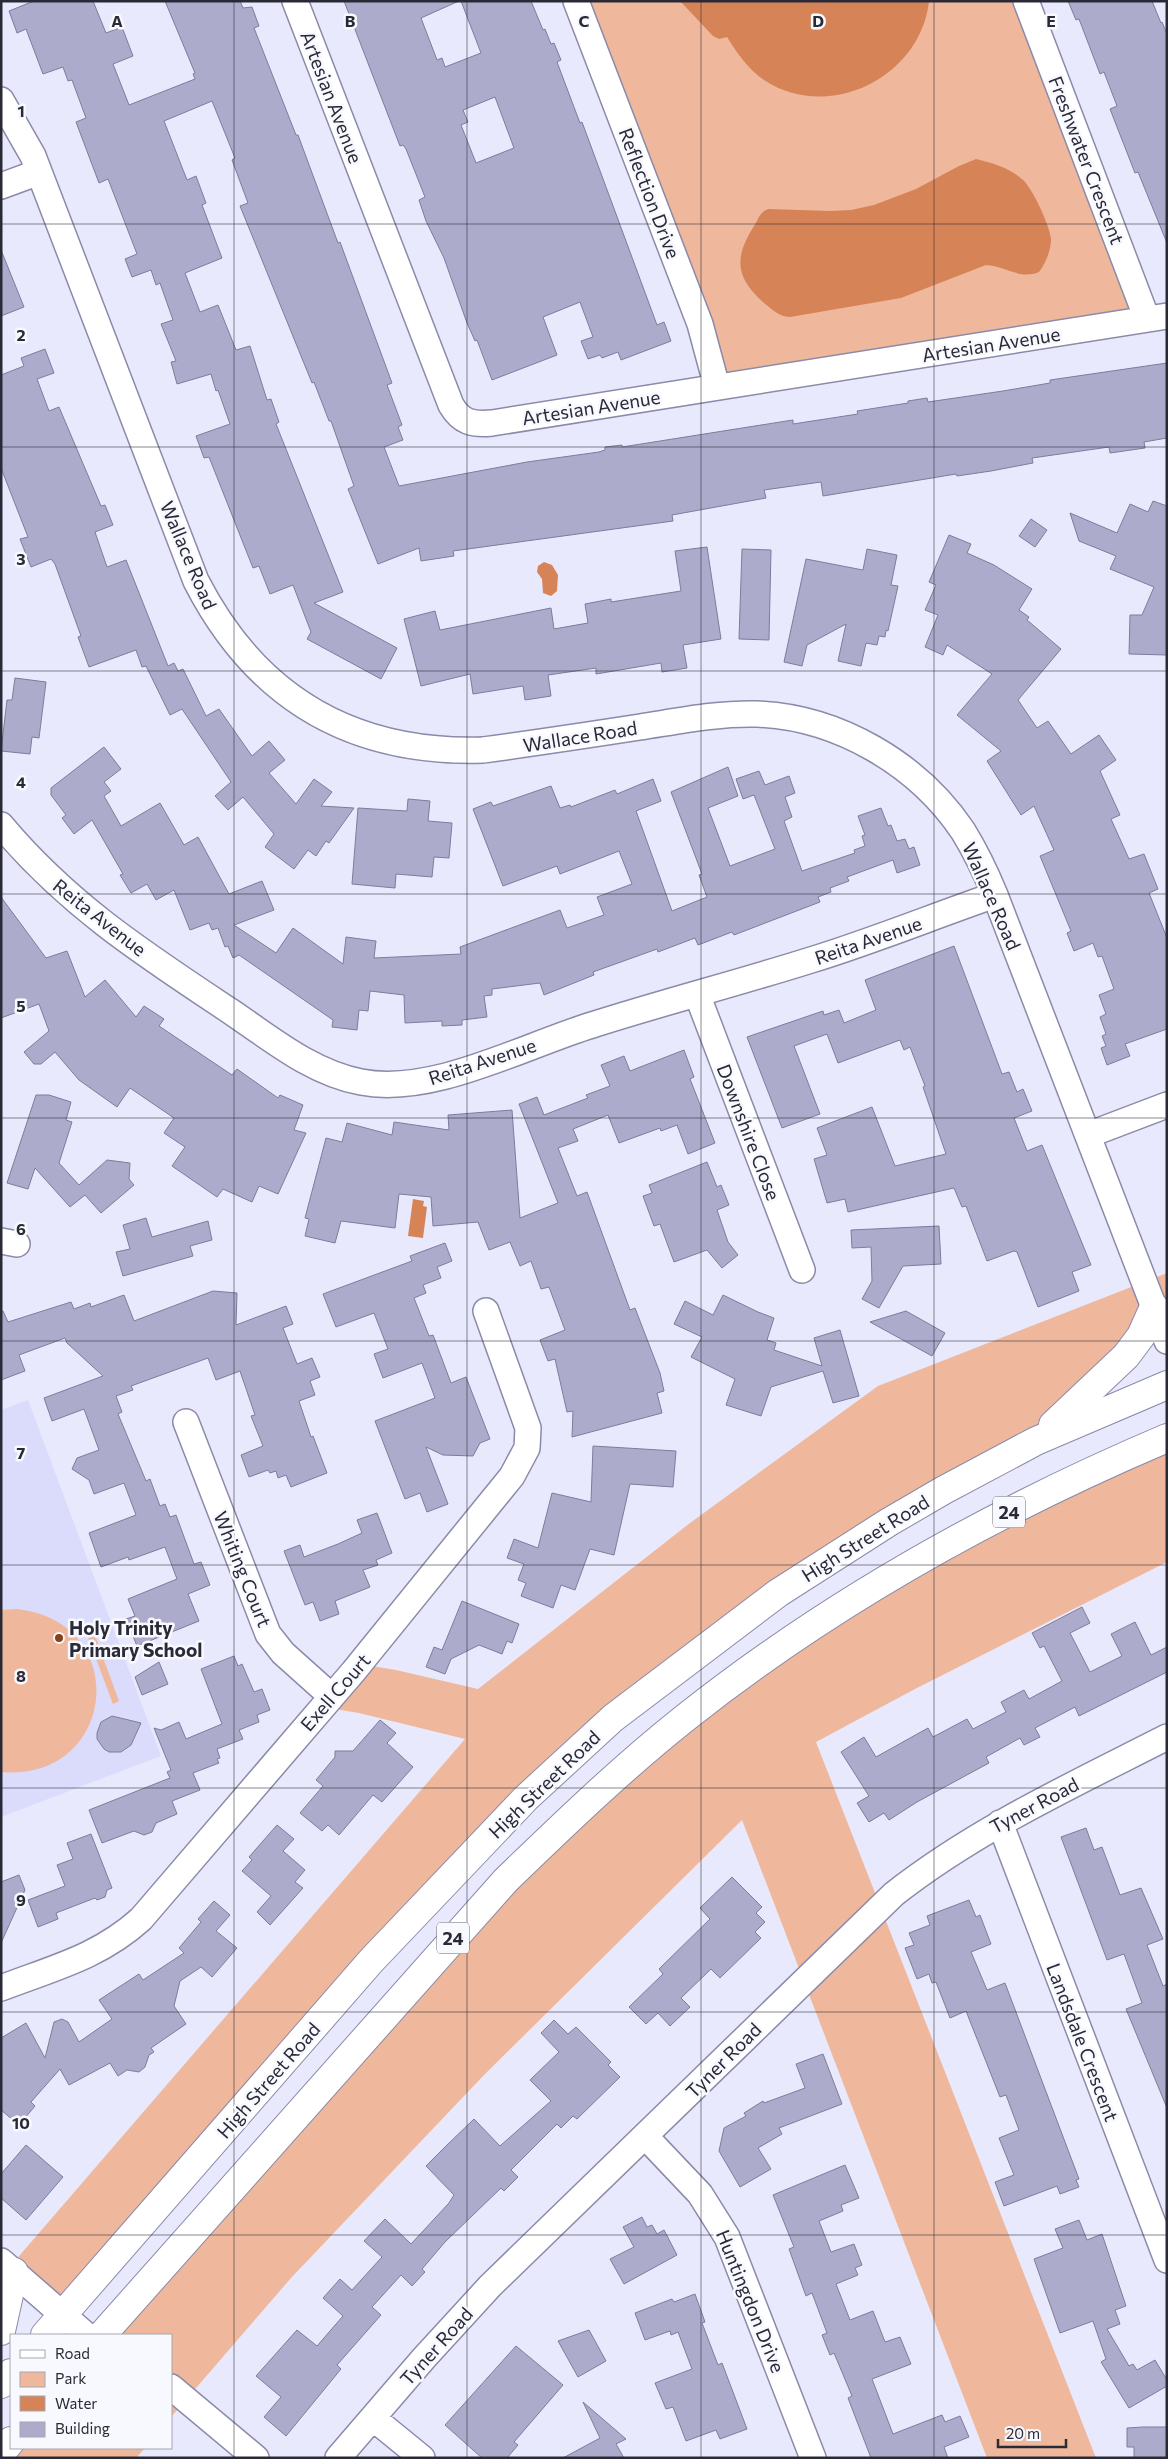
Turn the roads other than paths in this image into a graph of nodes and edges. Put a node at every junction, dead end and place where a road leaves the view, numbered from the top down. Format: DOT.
graph roads {
  1 [pos="295,1"];
  2 [pos="576,1"];
  3 [pos="1026,1"];
  4 [pos="1,100"];
  5 [pos="39,172"];
  6 [pos="1,186"];
  7 [pos="1157,318"];
  8 [pos="717,387"];
  9 [pos="1,825"];
  10 [pos="995,895"];
  11 [pos="697,994"];
  12 [pos="1167,1105"];
  13 [pos="1088,1135"];
  14 [pos="802,1270"];
  15 [pos="1154,1307"];
  16 [pos="486,1311"];
  17 [pos="1167,1341"];
  18 [pos="1167,1385"];
  19 [pos="186,1422"];
  20 [pos="1167,1438"];
  21 [pos="1036,1441"];
  22 [pos="331,1696"];
  23 [pos="1167,1737"];
  24 [pos="1000,1823"];
  25 [pos="1,1988"];
  26 [pos="645,2136"];
  27 [pos="1167,2260"];
  28 [pos="8,2266"];
  29 [pos="63,2315"];
  30 [pos="1,2331"];
  31 [pos="46,2334"];
  32 [pos="85,2334"];
  33 [pos="103,2334"];
  34 [pos="10,2373"];
  35 [pos="1,2384"];
  36 [pos="172,2388"];
  37 [pos="373,2418"];
  38 [pos="10,2443"];
  39 [pos="1,2453"];
  40 [pos="256,2458"];
  41 [pos="338,2458"];
  42 [pos="422,2458"];
  43 [pos="813,2458"];
  1 -- 8 [label="street, Artesian Avenue"];
  2 -- 8 [label="street, Reflection Drive"];
  3 -- 7 [label="street, Freshwater Crescent"];
  4 -- 5 [label="street, Wallace Road"];
  5 -- 6 [label="street"];
  5 -- 10 [label="street, Wallace Road"];
  7 -- 8 [label="street, Artesian Avenue"];
  9 -- 11 [label="street, Reita Avenue"];
  10 -- 11 [label="street, Reita Avenue"];
  10 -- 13 [label="street, Wallace Road"];
  11 -- 14 [label="street, Downshire Close"];
  12 -- 13 [label="street"];
  13 -- 15 [label="street, Wallace Road"];
  15 -- 17 [label="street, Wallace Road"];
  15 -- 21 [label="main road"];
  16 -- 22 [label="street, Exell Court"];
  18 -- 21 [label="main road, High Street Road / 24"];
  19 -- 22 [label="street, Whiting Court"];
  20 -- 33 [label="main road, 24"];
  21 -- 29 [label="main road, High Street Road / 24"];
  22 -- 25 [label="street, Exell Court"];
  23 -- 24 [label="street, Tyner Road"];
  24 -- 26 [label="street, Tyner Road"];
  24 -- 27 [label="street, Landsdale Crescent"];
  26 -- 37 [label="street, Tyner Road"];
  26 -- 43 [label="street, Huntingdon Drive"];
  28 -- 29 [label="street"];
  28 -- 30 [label="main road"];
  29 -- 31 [label="main road, High Street Road / 24"];
  29 -- 32 [label="street"];
  34 -- 35 [label="main road"];
  36 -- 40 [label="street"];
  37 -- 41 [label="street, Tyner Road"];
  37 -- 42 [label="street"];
  38 -- 39 [label="main road"];
}
